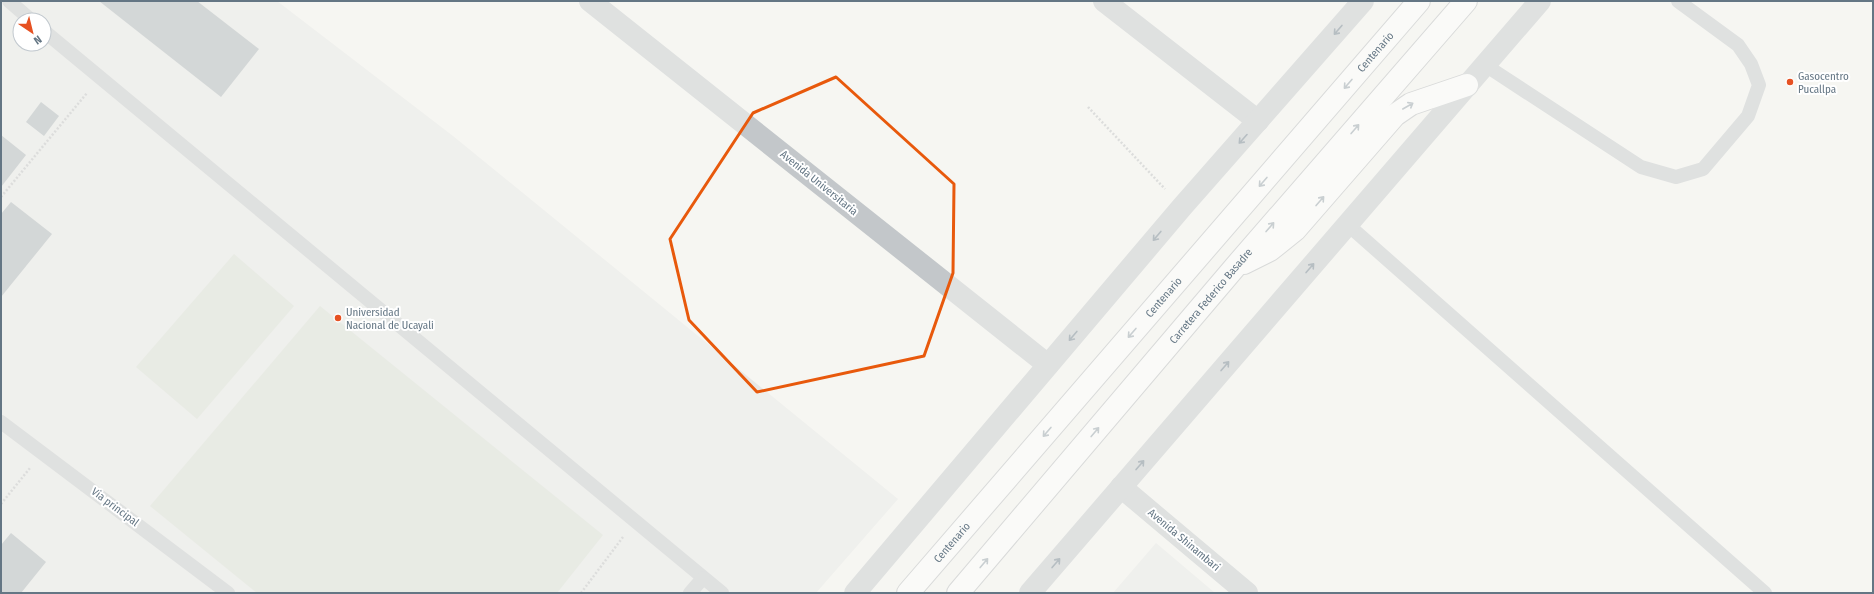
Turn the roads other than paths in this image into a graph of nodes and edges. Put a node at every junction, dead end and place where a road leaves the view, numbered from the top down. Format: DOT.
graph roads {
  1 [pos="9,1"];
  2 [pos="590,1"];
  3 [pos="1104,1"];
  4 [pos="1363,1"];
  5 [pos="1419,1"];
  6 [pos="1466,1"];
  7 [pos="1540,1"];
  8 [pos="1678,1"];
  9 [pos="22,12"];
  10 [pos="52,38"];
  11 [pos="1485,65"];
  12 [pos="1467,85"];
  13 [pos="1258,122"];
  14 [pos="1347,224"];
  15 [pos="1235,267"];
  16 [pos="1048,365"];
  17 [pos="1,422"];
  18 [pos="1121,488"];
  19 [pos="703,578"];
  20 [pos="228,593"];
  21 [pos="690,593"];
  22 [pos="722,593"];
  23 [pos="855,593"];
  24 [pos="908,593"];
  25 [pos="958,593"];
  26 [pos="1030,593"];
  27 [pos="1248,593"];
  28 [pos="1765,593"];
  1 -- 9 [label="lane"];
  2 -- 16 [label="street, Avenida Universitaria"];
  3 -- 13 [label="street"];
  4 -- 13 [label="street, one-way"];
  5 -- 24 [label="highway, Centenario, one-way"];
  15 -- 6 [label="highway, Carretera Federico Basadre, one-way"];
  7 -- 11 [label="street"];
  8 -- 11 [label="lane"];
  10 -- 19 [label="lane"];
  11 -- 12 [label="street"];
  12 -- 14 [label="street"];
  15 -- 12 [label="highway, one-way"];
  13 -- 16 [label="street, one-way"];
  18 -- 14 [label="street, one-way"];
  14 -- 28 [label="lane"];
  25 -- 15 [label="highway, Carretera Federico Basadre, one-way"];
  16 -- 23 [label="street"];
  17 -- 20 [label="lane, Via principal"];
  26 -- 18 [label="street, one-way"];
  18 -- 27 [label="street, Avenida Shinambari"];
  19 -- 21 [label="lane"];
  19 -- 22 [label="lane"];
}
